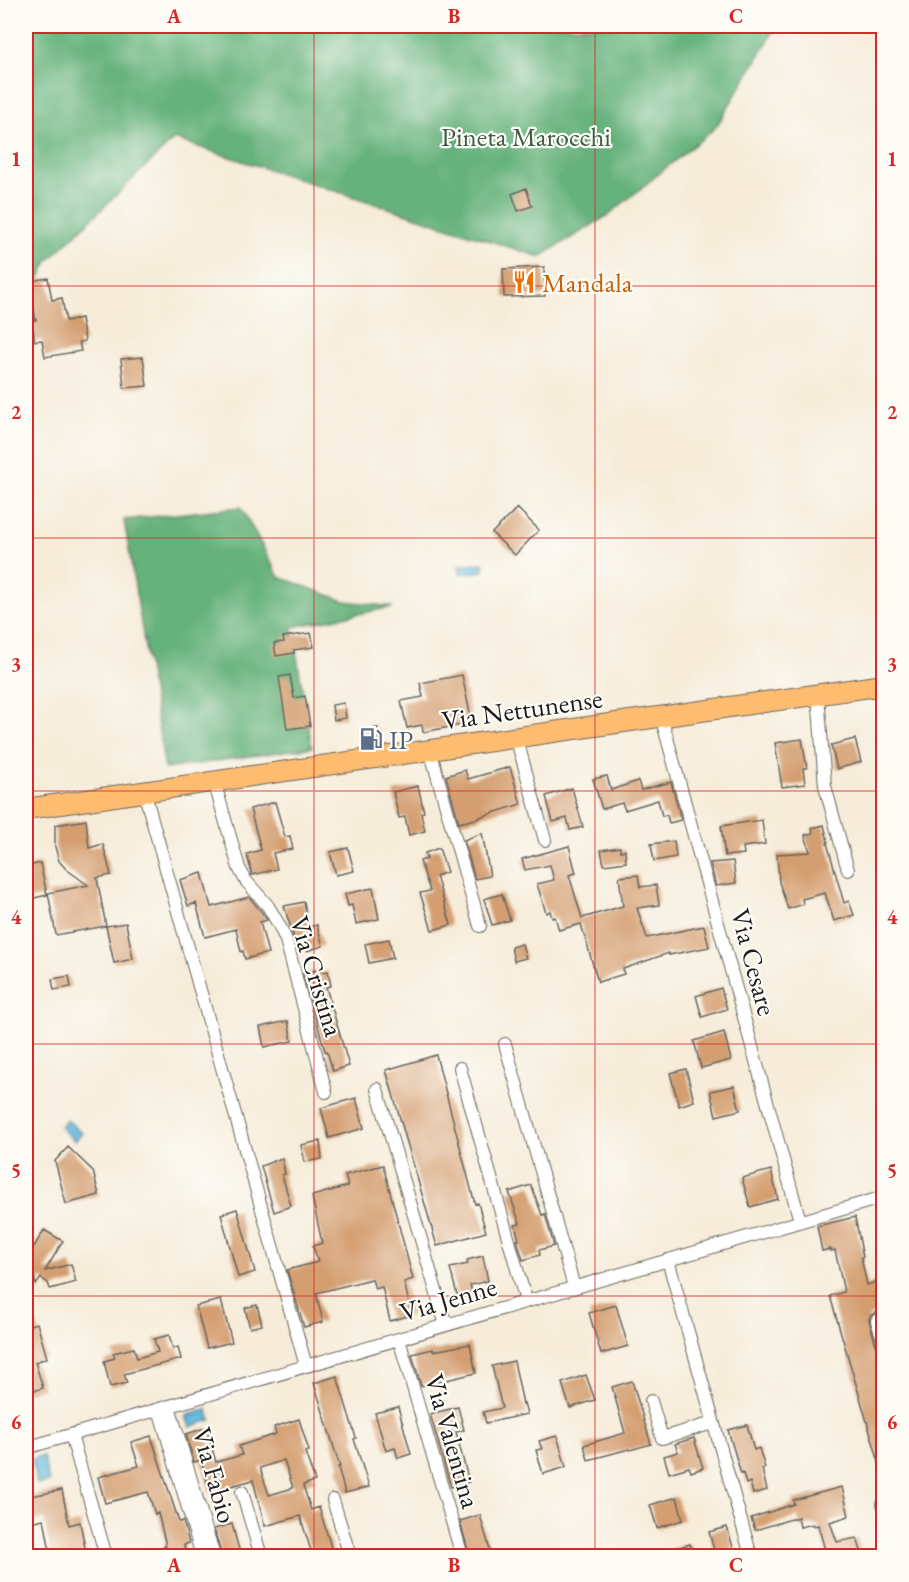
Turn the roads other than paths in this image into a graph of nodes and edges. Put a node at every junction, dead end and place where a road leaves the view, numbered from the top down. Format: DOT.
graph roads {
  1 [pos="884,685"];
  2 [pos="818,694"];
  3 [pos="661,716"];
  4 [pos="516,737"];
  5 [pos="430,750"];
  6 [pos="214,781"];
  7 [pos="144,791"];
  8 [pos="26,809"];
  9 [pos="545,840"];
  10 [pos="848,870"];
  11 [pos="480,926"];
  12 [pos="505,1044"];
  13 [pos="460,1068"];
  14 [pos="378,1089"];
  15 [pos="326,1092"];
  16 [pos="884,1197"];
  17 [pos="800,1221"];
  18 [pos="668,1260"];
  19 [pos="574,1287"];
  20 [pos="526,1301"];
  21 [pos="877,1321"];
  22 [pos="446,1325"];
  23 [pos="399,1339"];
  24 [pos="884,1342"];
  25 [pos="306,1366"];
  26 [pos="651,1401"];
  27 [pos="164,1408"];
  28 [pos="713,1423"];
  29 [pos="71,1435"];
  30 [pos="26,1448"];
  31 [pos="242,1492"];
  32 [pos="333,1500"];
  33 [pos="106,1557"];
  34 [pos="202,1557"];
  35 [pos="214,1557"];
  36 [pos="261,1557"];
  37 [pos="350,1557"];
  38 [pos="462,1557"];
  39 [pos="751,1557"];
  1 -- 2 [label="main road, Via Nettunense"];
  2 -- 3 [label="main road, Via Nettunense"];
  2 -- 10 [label="street"];
  3 -- 4 [label="main road, Via Nettunense"];
  3 -- 17 [label="street, Via Cesare"];
  4 -- 5 [label="main road, Via Nettunense"];
  4 -- 9 [label="street"];
  5 -- 6 [label="main road, Via Nettunense"];
  5 -- 11 [label="street"];
  6 -- 7 [label="main road, Via Nettunense"];
  6 -- 15 [label="street, Via Cristina"];
  7 -- 8 [label="main road, Via Nettunense"];
  7 -- 25 [label="street"];
  12 -- 19 [label="street"];
  13 -- 20 [label="street"];
  14 -- 22 [label="street"];
  16 -- 17 [label="street, Via Jenne"];
  17 -- 18 [label="street, Via Jenne"];
  18 -- 19 [label="street, Via Jenne"];
  18 -- 28 [label="street"];
  19 -- 20 [label="street, Via Jenne"];
  20 -- 22 [label="street, Via Jenne"];
  21 -- 24 [label="street"];
  22 -- 23 [label="street, Via Jenne"];
  23 -- 25 [label="street, Via Jenne"];
  23 -- 38 [label="street, Via Valentina"];
  25 -- 27 [label="street, Via Jenne"];
  26 -- 28 [label="street"];
  27 -- 29 [label="street, Via Jenne"];
  27 -- 34 [label="street"];
  27 -- 35 [label="street, Via Fabio"];
  28 -- 39 [label="street"];
  29 -- 30 [label="street, Via Jenne"];
  29 -- 33 [label="street"];
  31 -- 36 [label="street"];
  32 -- 37 [label="street"];
}
